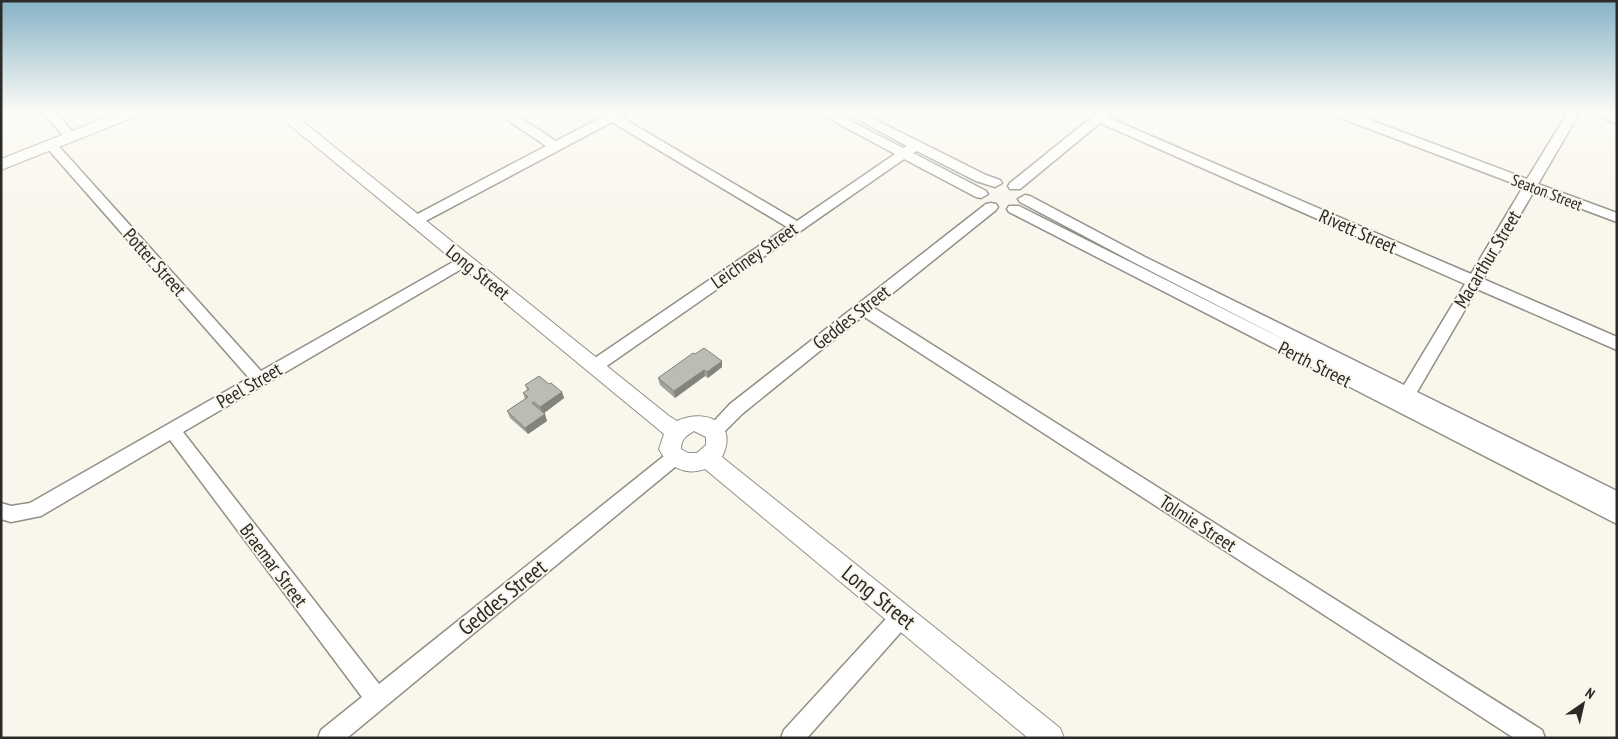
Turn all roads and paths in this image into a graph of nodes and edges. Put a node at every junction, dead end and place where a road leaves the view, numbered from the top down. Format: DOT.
graph roads {
  1 [pos="47,146"];
  2 [pos="52,146"];
  3 [pos="323,146"];
  4 [pos="553,146"];
  5 [pos="667,146"];
  6 [pos="903,146"];
  7 [pos="1064,146"];
  8 [pos="1173,146"];
  9 [pos="1429,146"];
  10 [pos="1553,146"];
  11 [pos="909,150"];
  12 [pos="1,165"];
  13 [pos="995,183"];
  14 [pos="1530,185"];
  15 [pos="1015,186"];
  16 [pos="981,194"];
  17 [pos="1020,204"];
  18 [pos="991,207"];
  19 [pos="1617,218"];
  20 [pos="415,221"];
  21 [pos="796,226"];
  22 [pos="465,261"];
  23 [pos="1473,282"];
  24 [pos="862,308"];
  25 [pos="1617,344"];
  26 [pos="595,366"];
  27 [pos="259,379"];
  28 [pos="1403,400"];
  29 [pos="172,430"];
  30 [pos="676,430"];
  31 [pos="714,431"];
  32 [pos="675,457"];
  33 [pos="708,458"];
  34 [pos="1613,506"];
  35 [pos="1,511"];
  36 [pos="902,616"];
  37 [pos="377,699"];
  38 [pos="329,738"];
  39 [pos="792,738"];
  40 [pos="1050,738"];
  41 [pos="1534,738"];
  1 -- 12 [label="street"];
  2 -- 27 [label="street, Potter Street"];
  3 -- 20 [label="street, Long Street"];
  4 -- 20 [label="street"];
  5 -- 21 [label="street"];
  6 -- 11 [label="street"];
  7 -- 15 [label="street"];
  8 -- 23 [label="street, Rivett Street"];
  9 -- 14 [label="street, Seaton Street"];
  10 -- 14 [label="street, Macarthur Street"];
  11 -- 13 [label="street"];
  11 -- 16 [label="street"];
  11 -- 21 [label="street, Leichney Street"];
  13 -- 15 [label="street"];
  13 -- 16 [label="street"];
  14 -- 19 [label="street, Seaton Street"];
  14 -- 23 [label="street, Macarthur Street"];
  15 -- 17 [label="street"];
  16 -- 18 [label="street"];
  17 -- 18 [label="street"];
  17 -- 28 [label="street, Perth Street"];
  18 -- 24 [label="street, Geddes Street"];
  20 -- 22 [label="street, Long Street"];
  21 -- 26 [label="street, Leichney Street"];
  22 -- 26 [label="street, Long Street"];
  22 -- 27 [label="street, Peel Street"];
  23 -- 25 [label="street, Rivett Street"];
  23 -- 28 [label="street, Macarthur Street"];
  24 -- 31 [label="street, Geddes Street"];
  24 -- 41 [label="street, Tolmie Street"];
  26 -- 30 [label="street, Long Street"];
  27 -- 29 [label="street, Peel Street"];
  28 -- 34 [label="street, Perth Street"];
  29 -- 35 [label="street, Peel Street"];
  29 -- 37 [label="street, Braemar Street"];
  30 -- 31 [label="street"];
  30 -- 32 [label="street"];
  31 -- 33 [label="street"];
  32 -- 33 [label="street"];
  32 -- 37 [label="street, Geddes Street"];
  33 -- 36 [label="street, Long Street"];
  36 -- 39 [label="street"];
  36 -- 40 [label="street, Long Street"];
  37 -- 38 [label="street, Geddes Street"];
}
